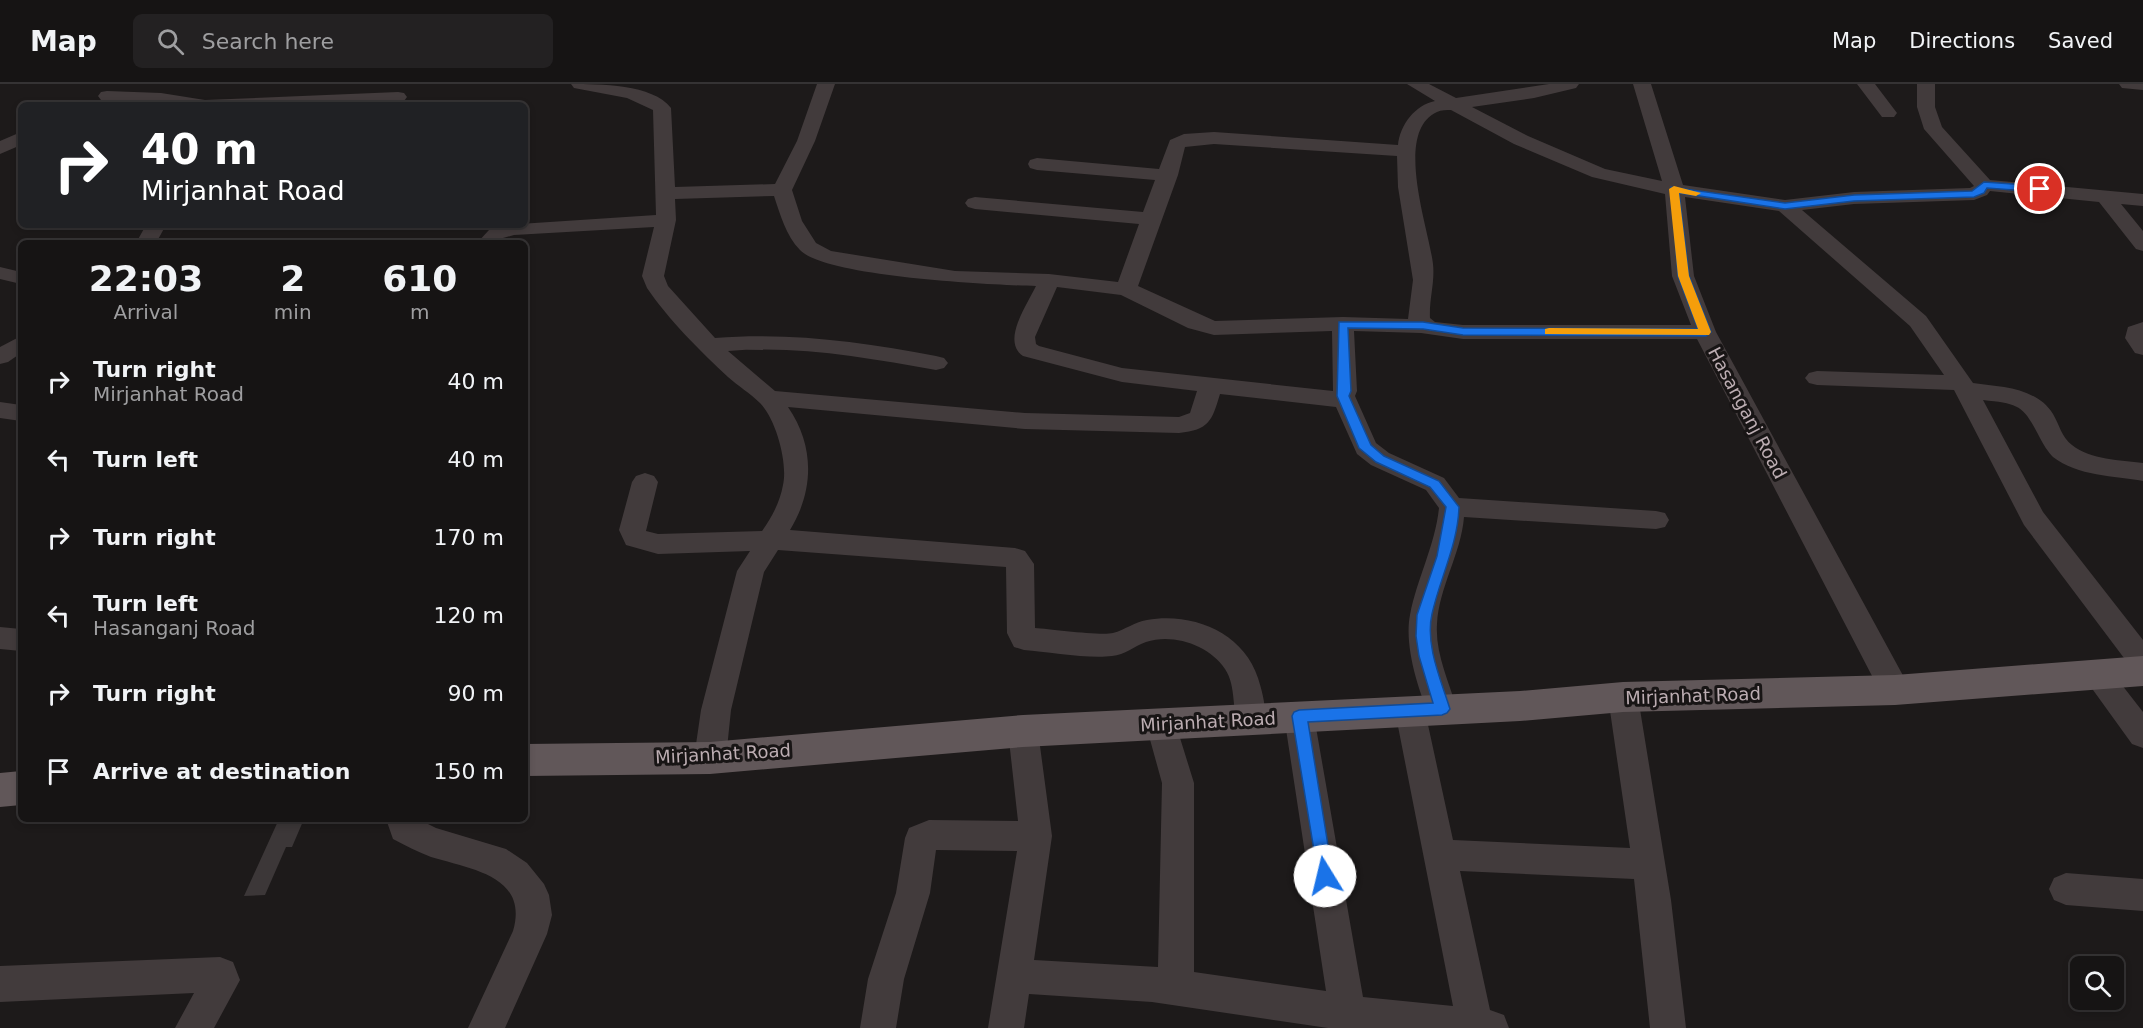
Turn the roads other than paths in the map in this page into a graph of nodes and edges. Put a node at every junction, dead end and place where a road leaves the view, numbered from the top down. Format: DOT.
graph roads {
  1 [pos="132,84"];
  2 [pos="255,84"];
  3 [pos="580,84"];
  4 [pos="826,84"];
  5 [pos="1416,84"];
  6 [pos="1570,84"];
  7 [pos="1642,84"];
  8 [pos="1866,84"];
  9 [pos="1926,84"];
  10 [pos="2128,84"];
  11 [pos="2143,85"];
  12 [pos="107,96"];
  13 [pos="398,97"];
  14 [pos="94,102"];
  15 [pos="186,102"];
  16 [pos="230,102"];
  17 [pos="290,102"];
  18 [pos="1452,102"];
  19 [pos="1888,113"];
  20 [pos="18,139"];
  21 [pos="0,148"];
  22 [pos="1404,151"];
  23 [pos="1037,164"];
  24 [pos="1168,175"];
  25 [pos="1984,185"];
  26 [pos="1674,189"];
  27 [pos="782,190"];
  28 [pos="665,193"];
  29 [pos="2105,196"];
  30 [pos="2143,200"];
  31 [pos="975,203"];
  32 [pos="1785,206"];
  33 [pos="1152,219"];
  34 [pos="666,220"];
  35 [pos="490,240"];
  36 [pos="2143,245"];
  37 [pos="0,273"];
  38 [pos="18,277"];
  39 [pos="1049,280"];
  40 [pos="1126,289"];
  41 [pos="1343,324"];
  42 [pos="1423,326"];
  43 [pos="2143,329"];
  44 [pos="1706,332"];
  45 [pos="18,345"];
  46 [pos="709,345"];
  47 [pos="2143,348"];
  48 [pos="0,357"];
  49 [pos="936,363"];
  50 [pos="1817,378"];
  51 [pos="1210,387"];
  52 [pos="1964,387"];
  53 [pos="1343,396"];
  54 [pos="769,398"];
  55 [pos="0,410"];
  56 [pos="18,413"];
  57 [pos="2143,472"];
  58 [pos="645,482"];
  59 [pos="1452,507"];
  60 [pos="1656,520"];
  61 [pos="769,541"];
  62 [pos="0,638"];
  63 [pos="18,640"];
  64 [pos="2143,662"];
  65 [pos="2143,672"];
  66 [pos="2098,675"];
  67 [pos="1895,690"];
  68 [pos="1623,697"];
  69 [pos="1426,710"];
  70 [pos="1299,716"];
  71 [pos="1251,722"];
  72 [pos="1161,725"];
  73 [pos="1023,731"];
  74 [pos="2143,735"];
  75 [pos="710,759"];
  76 [pos="528,760"];
  77 [pos="18,788"];
  78 [pos="0,790"];
  79 [pos="403,822"];
  80 [pos="1036,836"];
  81 [pos="1438,855"];
  82 [pos="1649,864"];
  83 [pos="2066,889"];
  84 [pos="2143,895"];
  85 [pos="1016,976"];
  86 [pos="0,984"];
  87 [pos="1176,986"];
  88 [pos="1347,1012"];
  89 [pos="1483,1027"];
  90 [pos="193,1028"];
  91 [pos="486,1028"];
  92 [pos="878,1028"];
  93 [pos="1006,1028"];
  94 [pos="1668,1028"];
  1 -- 12 [label="street"];
  2 -- 16 [label="street"];
  3 -- 28 [label="street"];
  4 -- 27 [label="street"];
  5 -- 18 [label="street"];
  6 -- 18 [label="street"];
  7 -- 26 [label="street, Hasanganj Road"];
  8 -- 19 [label="street"];
  9 -- 25 [label="street"];
  10 -- 11 [label="street"];
  12 -- 14 [label="street"];
  12 -- 15 [label="street"];
  13 -- 17 [label="street"];
  18 -- 22 [label="street"];
  18 -- 26 [label="street"];
  20 -- 21 [label="street"];
  22 -- 24 [label="street"];
  22 -- 42 [label="street"];
  23 -- 24 [label="street"];
  24 -- 33 [label="street"];
  25 -- 29 [label="street"];
  25 -- 32 [label="street"];
  26 -- 32 [label="street"];
  26 -- 44 [label="street, Hasanganj Road"];
  27 -- 28 [label="street"];
  27 -- 39 [label="street"];
  28 -- 34 [label="street"];
  29 -- 30 [label="street"];
  29 -- 36 [label="street"];
  31 -- 33 [label="street"];
  32 -- 52 [label="street"];
  33 -- 40 [label="street"];
  34 -- 35 [label="street"];
  34 -- 46 [label="street"];
  37 -- 38 [label="street"];
  39 -- 40 [label="street"];
  39 -- 51 [label="street"];
  40 -- 41 [label="street"];
  41 -- 42 [label="street"];
  41 -- 53 [label="street"];
  42 -- 44 [label="street"];
  43 -- 47 [label="street"];
  44 -- 67 [label="street, Hasanganj Road"];
  45 -- 48 [label="street"];
  46 -- 49 [label="street"];
  46 -- 54 [label="street"];
  50 -- 52 [label="street"];
  51 -- 53 [label="street"];
  51 -- 54 [label="street"];
  52 -- 57 [label="street"];
  52 -- 64 [label="street"];
  53 -- 59 [label="street"];
  54 -- 61 [label="street"];
  55 -- 56 [label="street"];
  58 -- 61 [label="street"];
  59 -- 60 [label="street"];
  59 -- 69 [label="street"];
  61 -- 71 [label="street"];
  61 -- 75 [label="street"];
  62 -- 63 [label="street"];
  65 -- 66 [label="main road, Mirjanhat Road"];
  66 -- 67 [label="main road, Mirjanhat Road"];
  66 -- 74 [label="street"];
  67 -- 68 [label="main road, Mirjanhat Road"];
  68 -- 69 [label="main road, Mirjanhat Road"];
  68 -- 82 [label="street"];
  69 -- 70 [label="main road, Mirjanhat Road"];
  69 -- 81 [label="street"];
  70 -- 71 [label="main road, Mirjanhat Road"];
  70 -- 88 [label="street"];
  71 -- 72 [label="main road, Mirjanhat Road"];
  72 -- 73 [label="main road, Mirjanhat Road"];
  72 -- 87 [label="street"];
  73 -- 75 [label="main road, Mirjanhat Road"];
  73 -- 80 [label="street"];
  75 -- 76 [label="main road, Mirjanhat Road"];
  77 -- 78 [label="main road"];
  79 -- 91 [label="street"];
  80 -- 85 [label="street"];
  80 -- 92 [label="street"];
  81 -- 82 [label="street"];
  81 -- 89 [label="street"];
  82 -- 94 [label="street"];
  83 -- 84 [label="street"];
  85 -- 87 [label="street"];
  85 -- 93 [label="street"];
  86 -- 90 [label="street"];
  87 -- 88 [label="street"];
  88 -- 89 [label="street"];
}
